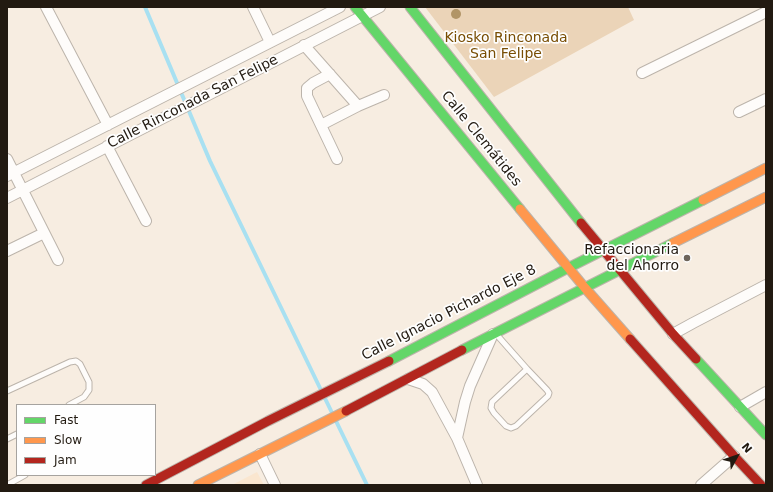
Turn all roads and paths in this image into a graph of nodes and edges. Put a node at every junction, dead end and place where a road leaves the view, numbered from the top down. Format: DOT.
graph roads {
  1 [pos="46,7"];
  2 [pos="253,7"];
  3 [pos="340,7"];
  4 [pos="355,7"];
  5 [pos="380,7"];
  6 [pos="410,7"];
  7 [pos="766,12"];
  8 [pos="362,16"];
  9 [pos="270,42"];
  10 [pos="304,45"];
  11 [pos="330,74"];
  12 [pos="642,74"];
  13 [pos="384,95"];
  14 [pos="766,99"];
  15 [pos="358,106"];
  16 [pos="739,112"];
  17 [pos="108,125"];
  18 [pos="321,125"];
  19 [pos="107,146"];
  20 [pos="7,159"];
  21 [pos="337,159"];
  22 [pos="766,168"];
  23 [pos="10,174"];
  24 [pos="22,190"];
  25 [pos="766,197"];
  26 [pos="7,198"];
  27 [pos="146,221"];
  28 [pos="44,233"];
  29 [pos="603,250"];
  30 [pos="7,251"];
  31 [pos="58,260"];
  32 [pos="568,268"];
  33 [pos="620,270"];
  34 [pos="766,285"];
  35 [pos="585,288"];
  36 [pos="494,334"];
  37 [pos="673,334"];
  38 [pos="527,369"];
  39 [pos="408,379"];
  40 [pos="7,391"];
  41 [pos="766,392"];
  42 [pos="71,404"];
  43 [pos="740,407"];
  44 [pos="16,434"];
  45 [pos="766,435"];
  46 [pos="457,438"];
  47 [pos="7,439"];
  48 [pos="260,454"];
  49 [pos="734,456"];
  50 [pos="23,476"];
  51 [pos="161,482"];
  52 [pos="7,485"];
  53 [pos="146,485"];
  54 [pos="198,485"];
  55 [pos="275,485"];
  56 [pos="477,485"];
  57 [pos="701,485"];
  58 [pos="761,485"];
  1 -- 17 [label="street"];
  2 -- 9 [label="street"];
  3 -- 9 [label="street, Calle Rinconada San Felipe"];
  4 -- 8 [label="main road, Calle Clemátides"];
  5 -- 8 [label="street, Calle Rinconada San Felipe"];
  6 -- 29 [label="main road, Calle Clemátides"];
  7 -- 12 [label="street"];
  8 -- 10 [label="street, Calle Rinconada San Felipe"];
  8 -- 32 [label="main road, Calle Clemátides"];
  9 -- 17 [label="street, Calle Rinconada San Felipe"];
  10 -- 11 [label="street"];
  10 -- 19 [label="street, Calle Rinconada San Felipe"];
  11 -- 15 [label="street"];
  11 -- 18 [label="street"];
  13 -- 15 [label="street"];
  14 -- 16 [label="street"];
  15 -- 18 [label="street"];
  17 -- 23 [label="street, Calle Rinconada San Felipe"];
  18 -- 21 [label="street"];
  19 -- 24 [label="street, Calle Rinconada San Felipe"];
  19 -- 27 [label="street"];
  20 -- 23 [label="street"];
  22 -- 29 [label="main road, Calle Ignacio Pichardo Eje 8"];
  23 -- 24 [label="street"];
  24 -- 26 [label="street, Calle Rinconada San Felipe"];
  24 -- 28 [label="street"];
  25 -- 33 [label="main road"];
  28 -- 30 [label="street"];
  28 -- 31 [label="street"];
  29 -- 32 [label="main road, Calle Ignacio Pichardo Eje 8"];
  29 -- 33 [label="main road, Calle Clemátides"];
  32 -- 35 [label="main road, Calle Clemátides"];
  32 -- 51 [label="main road, Calle Ignacio Pichardo Eje 8"];
  33 -- 35 [label="main road"];
  33 -- 37 [label="main road, Calle Clemátides"];
  34 -- 37 [label="street"];
  35 -- 36 [label="main road"];
  35 -- 49 [label="main road, Calle Clemátides"];
  36 -- 38 [label="lane"];
  36 -- 39 [label="main road"];
  36 -- 46 [label="street"];
  37 -- 43 [label="main road, Calle Clemátides"];
  38 -- 38 [label="lane"];
  39 -- 46 [label="street"];
  39 -- 48 [label="main road"];
  40 -- 42 [label="lane"];
  41 -- 43 [label="street"];
  43 -- 45 [label="main road, Calle Clemátides"];
  44 -- 47 [label="lane"];
  46 -- 56 [label="street"];
  48 -- 54 [label="main road"];
  48 -- 55 [label="street"];
  49 -- 57 [label="street"];
  49 -- 58 [label="main road, Calle Clemátides"];
  50 -- 52 [label="lane"];
  51 -- 53 [label="main road, Calle Ignacio Pichardo Eje 8"];
}
